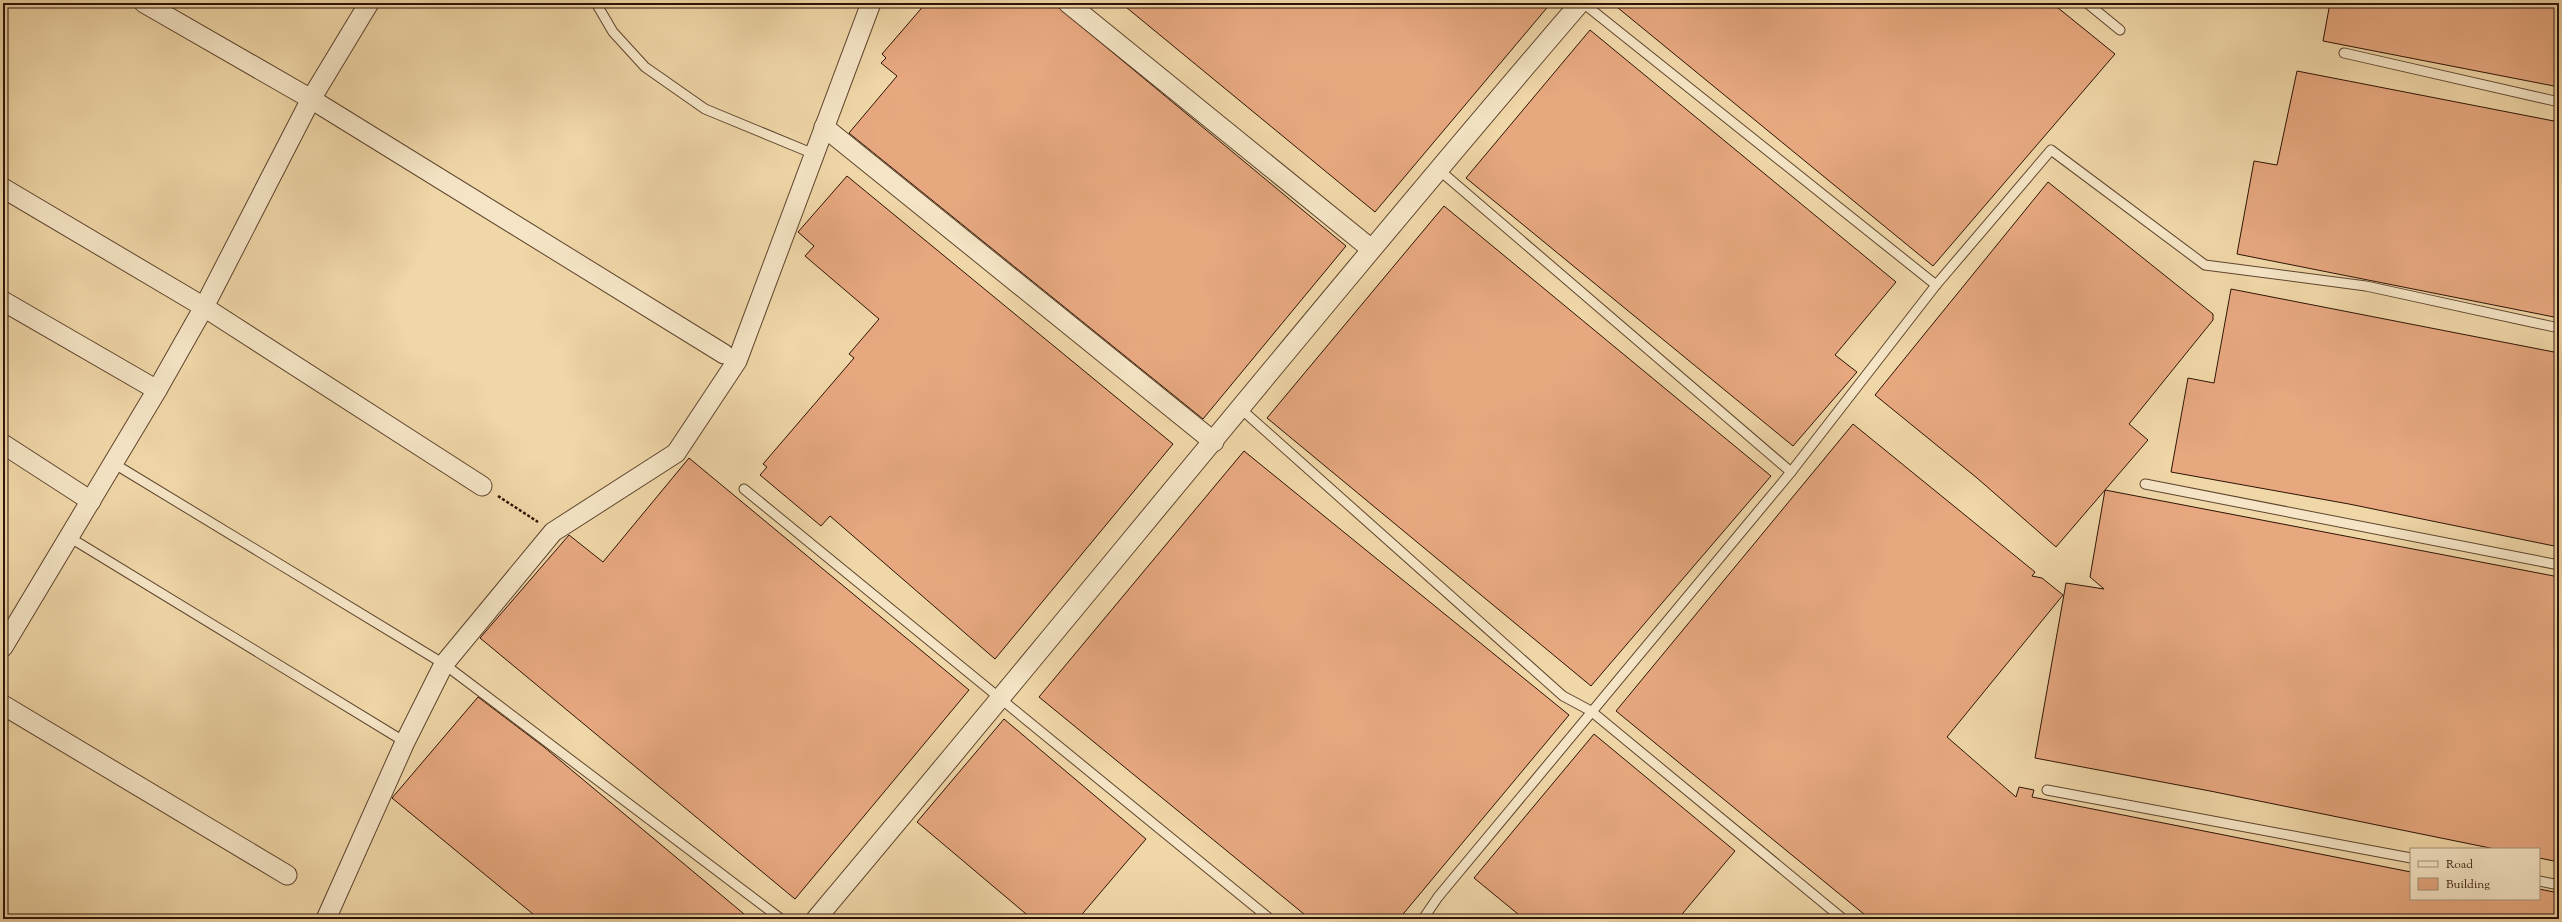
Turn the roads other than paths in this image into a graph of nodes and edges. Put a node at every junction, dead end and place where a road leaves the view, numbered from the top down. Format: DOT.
graph roads {
  1 [pos="144,3"];
  2 [pos="369,3"];
  3 [pos="596,3"];
  4 [pos="871,3"];
  5 [pos="1068,3"];
  6 [pos="1581,3"];
  7 [pos="2087,3"];
  8 [pos="2120,30"];
  9 [pos="2344,53"];
  10 [pos="311,99"];
  11 [pos="2559,102"];
  12 [pos="824,128"];
  13 [pos="814,154"];
  14 [pos="1438,168"];
  15 [pos="3,188"];
  16 [pos="1370,248"];
  17 [pos="1936,285"];
  18 [pos="3,301"];
  19 [pos="204,307"];
  20 [pos="2559,328"];
  21 [pos="724,354"];
  22 [pos="157,390"];
  23 [pos="1241,409"];
  24 [pos="1214,442"];
  25 [pos="3,444"];
  26 [pos="113,463"];
  27 [pos="1792,472"];
  28 [pos="2145,484"];
  29 [pos="482,486"];
  30 [pos="744,488"];
  31 [pos="91,501"];
  32 [pos="69,537"];
  33 [pos="2559,565"];
  34 [pos="3,647"];
  35 [pos="444,664"];
  36 [pos="1001,699"];
  37 [pos="3,704"];
  38 [pos="1591,711"];
  39 [pos="405,742"];
  40 [pos="2047,790"];
  41 [pos="2410,858"];
  42 [pos="287,875"];
  43 [pos="2540,882"];
  44 [pos="2559,885"];
  45 [pos="326,919"];
  46 [pos="781,919"];
  47 [pos="816,919"];
  48 [pos="1270,919"];
  49 [pos="1423,919"];
  50 [pos="1843,919"];
  1 -- 10 [label="street"];
  2 -- 10 [label="street"];
  3 -- 13 [label="lane"];
  4 -- 12 [label="street"];
  5 -- 16 [label="street"];
  6 -- 14 [label="street"];
  6 -- 17 [label="lane"];
  7 -- 8 [label="lane"];
  9 -- 11 [label="lane"];
  10 -- 19 [label="street"];
  10 -- 21 [label="street"];
  12 -- 13 [label="street"];
  12 -- 24 [label="street"];
  13 -- 35 [label="street"];
  14 -- 16 [label="street"];
  14 -- 27 [label="lane"];
  15 -- 19 [label="street"];
  16 -- 23 [label="street"];
  17 -- 20 [label="lane"];
  17 -- 27 [label="lane"];
  18 -- 22 [label="street"];
  19 -- 22 [label="street"];
  19 -- 29 [label="street"];
  22 -- 26 [label="street"];
  23 -- 24 [label="street"];
  23 -- 38 [label="lane"];
  24 -- 36 [label="street"];
  25 -- 31 [label="street"];
  26 -- 31 [label="street"];
  26 -- 35 [label="lane"];
  27 -- 38 [label="lane"];
  28 -- 33 [label="lane"];
  30 -- 36 [label="lane"];
  31 -- 32 [label="street"];
  32 -- 34 [label="street"];
  32 -- 39 [label="lane"];
  35 -- 39 [label="street"];
  35 -- 46 [label="lane"];
  36 -- 47 [label="street"];
  36 -- 48 [label="lane"];
  37 -- 42 [label="street"];
  38 -- 49 [label="lane"];
  38 -- 50 [label="lane"];
  39 -- 45 [label="street"];
  40 -- 41 [label="lane"];
  43 -- 44 [label="lane"];
}
